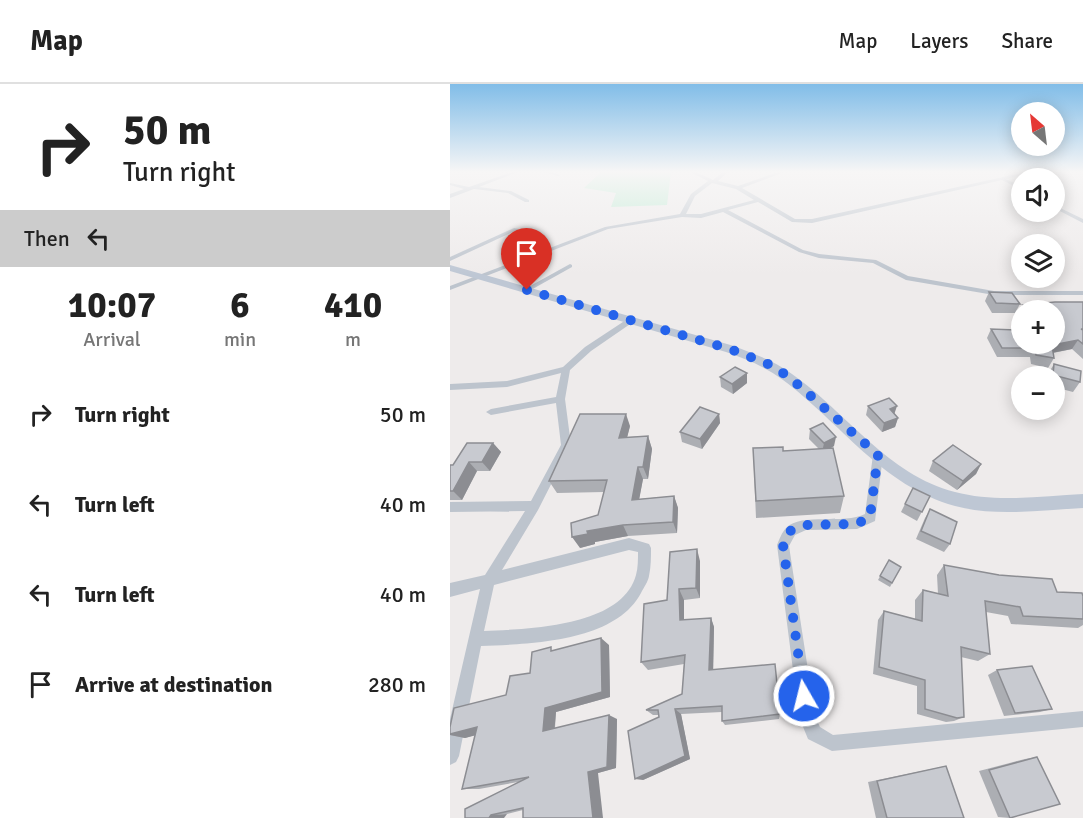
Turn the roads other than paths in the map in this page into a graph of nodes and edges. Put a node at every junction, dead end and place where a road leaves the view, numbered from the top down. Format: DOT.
graph roads {
  1 [pos="687,206"];
  2 [pos="737,206"];
  3 [pos="769,206"];
  4 [pos="881,206"];
  5 [pos="724,210"];
  6 [pos="1065,212"];
  7 [pos="682,215"];
  8 [pos="1083,221"];
  9 [pos="516,229"];
  10 [pos="450,259"];
  11 [pos="570,266"];
  12 [pos="450,268"];
  13 [pos="480,276"];
  14 [pos="450,288"];
  15 [pos="527,290"];
  16 [pos="1083,293"];
  17 [pos="632,320"];
  18 [pos="566,369"];
  19 [pos="450,387"];
  20 [pos="560,399"];
  21 [pos="491,412"];
  22 [pos="878,455"];
  23 [pos="1083,501"];
  24 [pos="534,506"];
  25 [pos="450,507"];
  26 [pos="488,582"];
  27 [pos="450,590"];
  28 [pos="476,639"];
  29 [pos="455,708"];
  30 [pos="1083,719"];
  31 [pos="450,756"];
  1 -- 7 [label="street"];
  2 -- 5 [label="street"];
  3 -- 4 [label="street"];
  5 -- 7 [label="street"];
  5 -- 16 [label="street"];
  6 -- 8 [label="street"];
  7 -- 13 [label="street"];
  9 -- 10 [label="street"];
  11 -- 15 [label="street"];
  12 -- 13 [label="street"];
  13 -- 14 [label="street"];
  13 -- 15 [label="street"];
  15 -- 17 [label="street"];
  17 -- 18 [label="street"];
  17 -- 22 [label="street"];
  18 -- 19 [label="street"];
  18 -- 20 [label="street"];
  20 -- 21 [label="street"];
  20 -- 24 [label="street"];
  22 -- 23 [label="street"];
  22 -- 30 [label="street"];
  24 -- 25 [label="street"];
  24 -- 26 [label="street"];
  26 -- 27 [label="street"];
  26 -- 28 [label="street"];
  26 -- 28 [label="street"];
  28 -- 29 [label="street"];
  29 -- 31 [label="street"];
}
